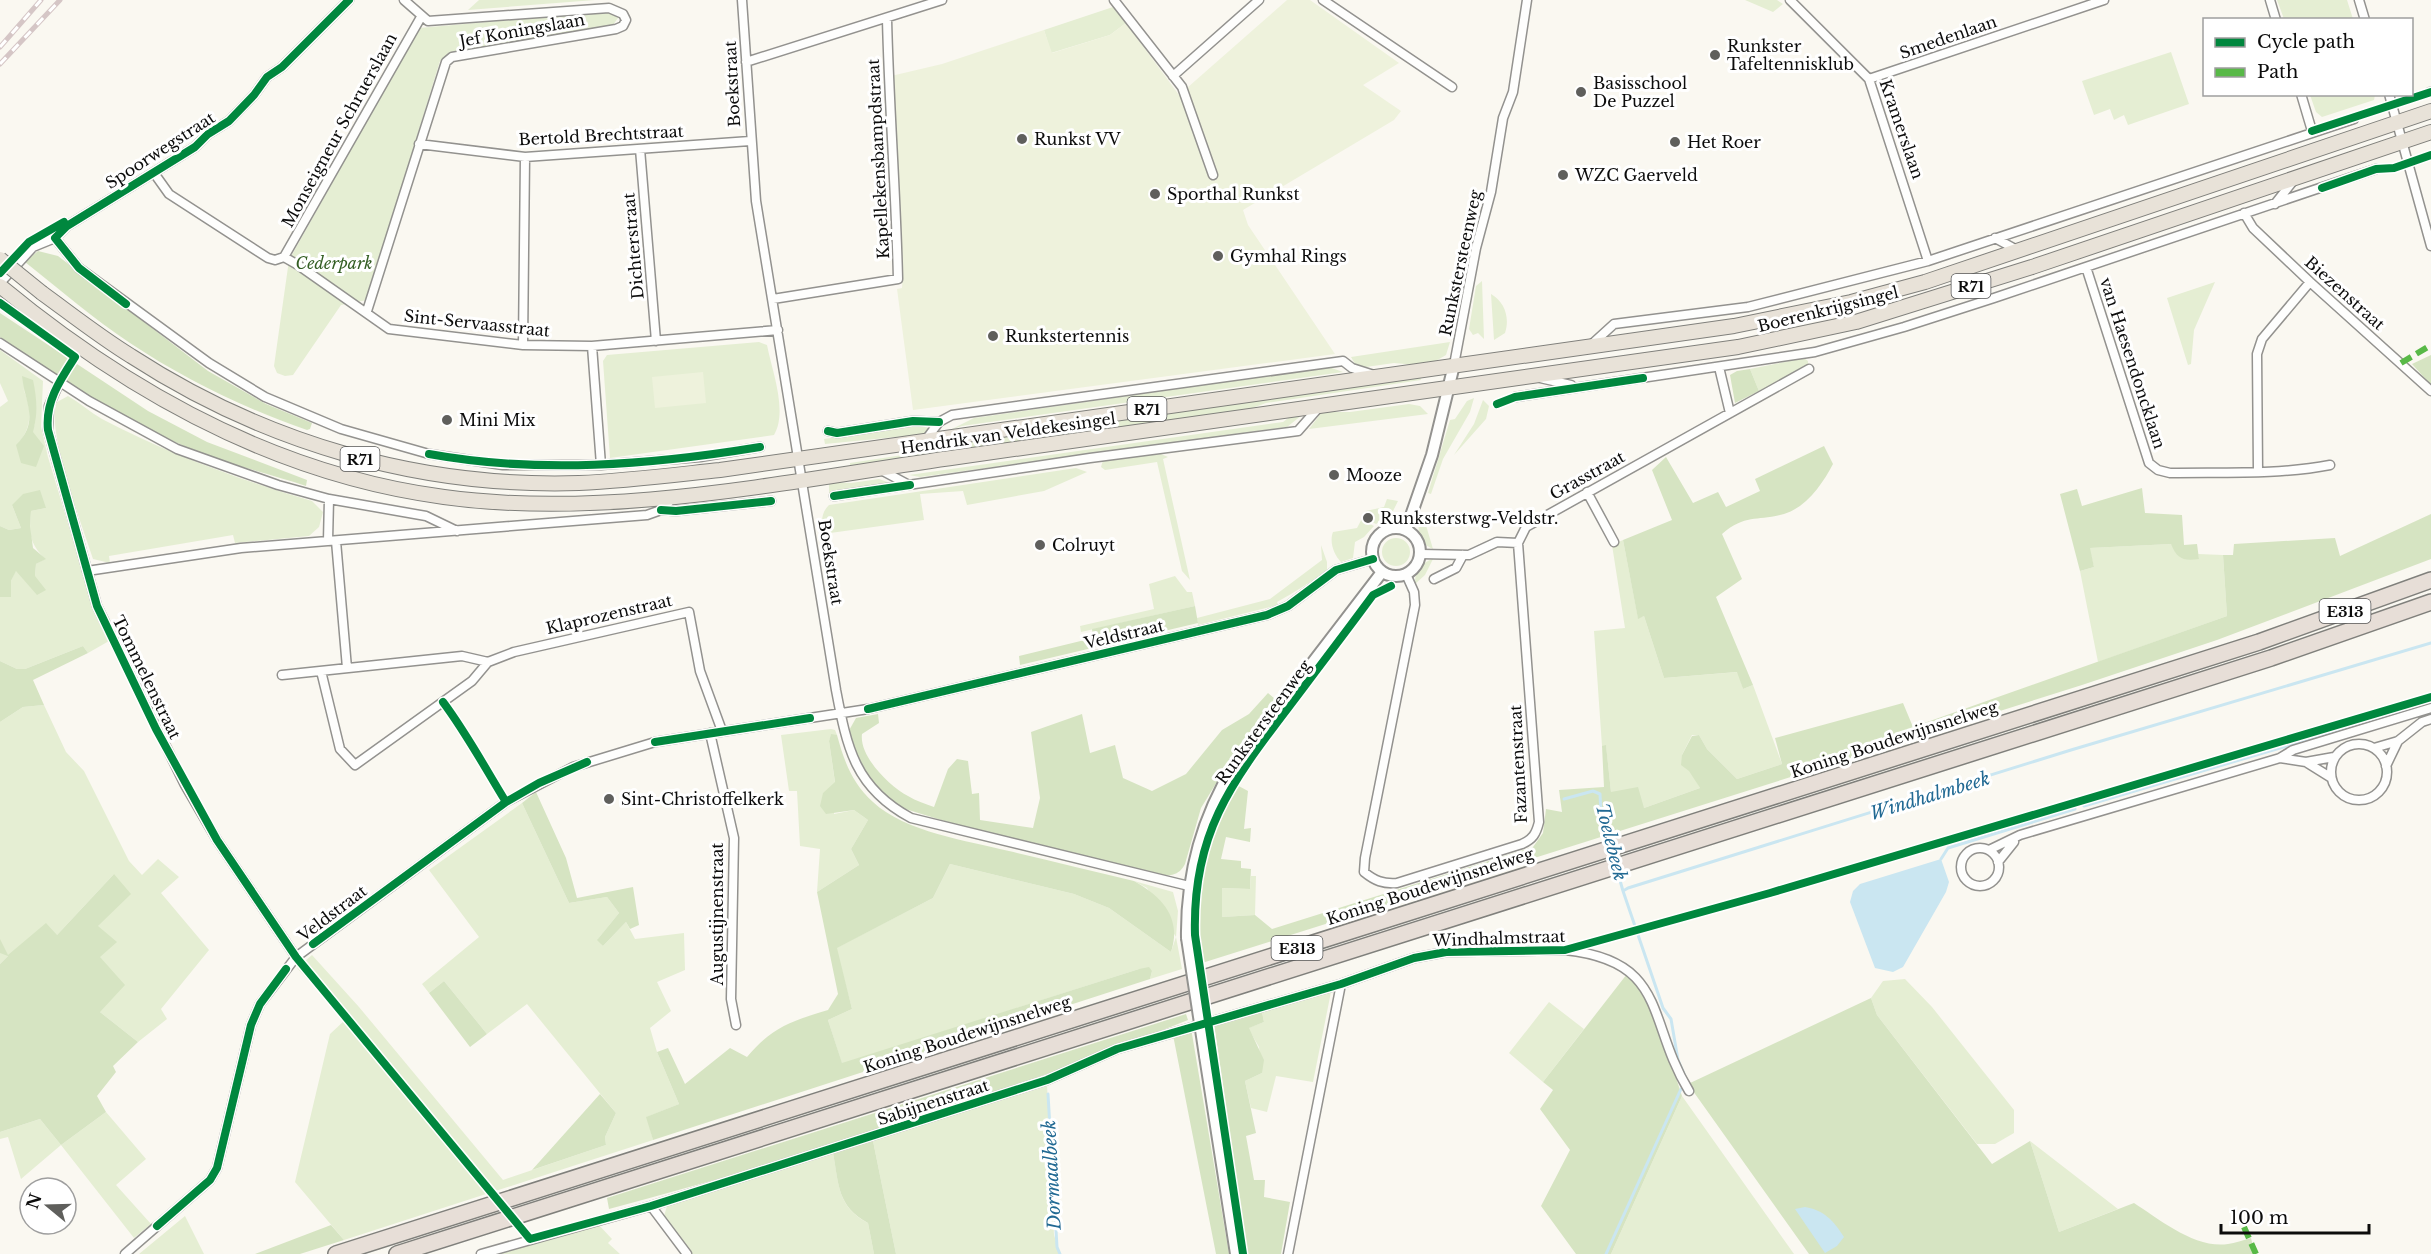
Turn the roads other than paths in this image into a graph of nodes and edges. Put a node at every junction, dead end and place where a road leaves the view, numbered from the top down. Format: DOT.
graph roads {
  1 [pos="349,0"];
  2 [pos="404,0"];
  3 [pos="742,0"];
  4 [pos="942,0"];
  5 [pos="1114,0"];
  6 [pos="1258,0"];
  7 [pos="1323,0"];
  8 [pos="1527,0"];
  9 [pos="2104,0"];
  10 [pos="2270,0"];
  11 [pos="2358,0"];
  12 [pos="1793,1"];
  13 [pos="606,4"];
  14 [pos="421,17"];
  15 [pos="887,18"];
  16 [pos="2275,18"];
  17 [pos="2364,18"];
  18 [pos="746,62"];
  19 [pos="1173,76"];
  20 [pos="1869,79"];
  21 [pos="1452,87"];
  22 [pos="2302,96"];
  23 [pos="2390,96"];
  24 [pos="2431,111"];
  25 [pos="2354,118"];
  26 [pos="2398,122"];
  27 [pos="2312,131"];
  28 [pos="2431,132"];
  29 [pos="750,141"];
  30 [pos="2404,142"];
  31 [pos="419,144"];
  32 [pos="640,148"];
  33 [pos="525,157"];
  34 [pos="2376,169"];
  35 [pos="154,173"];
  36 [pos="1213,175"];
  37 [pos="2295,178"];
  38 [pos="2275,204"];
  39 [pos="2244,213"];
  40 [pos="55,238"];
  41 [pos="1995,238"];
  42 [pos="2431,246"];
  43 [pos="2017,250"];
  44 [pos="284,257"];
  45 [pos="0,259"];
  46 [pos="1928,261"];
  47 [pos="2086,267"];
  48 [pos="2310,282"];
  49 [pos="0,285"];
  50 [pos="773,299"];
  51 [pos="367,311"];
  52 [pos="778,330"];
  53 [pos="656,341"];
  54 [pos="0,343"];
  55 [pos="523,345"];
  56 [pos="592,346"];
  57 [pos="1589,347"];
  58 [pos="1454,366"];
  59 [pos="1719,367"];
  60 [pos="1809,369"];
  61 [pos="1377,376"];
  62 [pos="1530,376"];
  63 [pos="59,383"];
  64 [pos="1575,386"];
  65 [pos="1450,387"];
  66 [pos="2431,391"];
  67 [pos="1515,397"];
  68 [pos="1320,406"];
  69 [pos="1730,413"];
  70 [pos="939,422"];
  71 [pos="828,431"];
  72 [pos="925,441"];
  73 [pos="760,447"];
  74 [pos="700,457"];
  75 [pos="799,458"];
  76 [pos="601,465"];
  77 [pos="2330,465"];
  78 [pos="878,468"];
  79 [pos="720,470"];
  80 [pos="2258,471"];
  81 [pos="803,480"];
  82 [pos="910,485"];
  83 [pos="1587,492"];
  84 [pos="676,495"];
  85 [pos="834,496"];
  86 [pos="329,499"];
  87 [pos="771,501"];
  88 [pos="661,510"];
  89 [pos="1406,530"];
  90 [pos="457,531"];
  91 [pos="332,541"];
  92 [pos="1614,542"];
  93 [pos="1518,543"];
  94 [pos="1421,554"];
  95 [pos="1463,555"];
  96 [pos="1373,559"];
  97 [pos="87,571"];
  98 [pos="1382,572"];
  99 [pos="1407,574"];
  100 [pos="1434,579"];
  101 [pos="2431,580"];
  102 [pos="2431,602"];
  103 [pos="488,662"];
  104 [pos="347,668"];
  105 [pos="321,670"];
  106 [pos="282,675"];
  107 [pos="2431,708"];
  108 [pos="840,713"];
  109 [pos="2431,719"];
  110 [pos="722,730"];
  111 [pos="710,733"];
  112 [pos="2398,741"];
  113 [pos="2374,748"];
  114 [pos="2334,757"];
  115 [pos="2280,758"];
  116 [pos="2306,762"];
  117 [pos="2386,766"];
  118 [pos="2330,777"];
  119 [pos="2020,835"];
  120 [pos="1989,850"];
  121 [pos="1998,862"];
  122 [pos="1189,886"];
  123 [pos="296,957"];
  124 [pos="1341,984"];
  125 [pos="736,1025"];
  126 [pos="1689,1091"];
  127 [pos="651,1206"];
  128 [pos="125,1254"];
  129 [pos="336,1254"];
  130 [pos="398,1254"];
  131 [pos="481,1254"];
  132 [pos="687,1254"];
  133 [pos="1236,1254"];
  134 [pos="1288,1254"];
  1 -- 35 [label="street, Spoorwegstraat"];
  2 -- 14 [label="street"];
  3 -- 18 [label="street, Boekstraat"];
  4 -- 15 [label="street"];
  5 -- 19 [label="street"];
  6 -- 19 [label="street"];
  7 -- 21 [label="street"];
  8 -- 58 [label="street, Runkstersteenweg"];
  9 -- 20 [label="street, Smedenlaan"];
  10 -- 16 [label="street"];
  11 -- 17 [label="street"];
  12 -- 20 [label="street, Kramerslaan"];
  13 -- 14 [label="street, Jef Koningslaan"];
  13 -- 31 [label="street, Jef Koningslaan"];
  14 -- 44 [label="street, Monseigneur Schruerslaan"];
  15 -- 18 [label="street"];
  15 -- 50 [label="street, Kapellekensbampdstraat"];
  18 -- 29 [label="street, Boekstraat"];
  19 -- 36 [label="street"];
  20 -- 46 [label="street, Kramerslaan"];
  22 -- 27 [label="street"];
  23 -- 26 [label="street"];
  24 -- 26 [label="highway, Boerenkrijgsingel / R71"];
  25 -- 27 [label="street, Boerenkrijgsingel"];
  26 -- 30 [label="street"];
  26 -- 43 [label="highway, Boerenkrijgsingel / R71"];
  27 -- 41 [label="street, Boerenkrijgsingel"];
  28 -- 30 [label="highway, Boerenkrijgsingel / R71"];
  29 -- 32 [label="street, Bertold Brechtstraat"];
  29 -- 50 [label="street, Boekstraat"];
  30 -- 37 [label="highway, Boerenkrijgsingel / R71"];
  30 -- 42 [label="street"];
  31 -- 33 [label="street, Bertold Brechtstraat"];
  31 -- 51 [label="street, Jef Koningslaan"];
  32 -- 33 [label="street, Bertold Brechtstraat"];
  32 -- 53 [label="street, Dichterstraat"];
  33 -- 55 [label="street"];
  34 -- 38 [label="street, Boerenkrijgsingel"];
  35 -- 40 [label="street, Spoorwegstraat"];
  35 -- 44 [label="street, Sint-Servaasstraat"];
  37 -- 38 [label="street"];
  37 -- 62 [label="highway, Boerenkrijgsingel / R71"];
  38 -- 39 [label="street, Boerenkrijgsingel"];
  39 -- 47 [label="street, Boerenkrijgsingel"];
  39 -- 48 [label="street, Biezenstraat"];
  40 -- 49 [label="street, Spoorwegstraat"];
  40 -- 76 [label="street"];
  41 -- 43 [label="street"];
  41 -- 46 [label="street, Boerenkrijgsingel"];
  43 -- 57 [label="highway, Boerenkrijgsingel / R71"];
  44 -- 51 [label="street, Sint-Servaasstraat"];
  45 -- 79 [label="highway, Hendrik van Veldekesingel / R71, bridge"];
  46 -- 57 [label="street, Boerenkrijgsingel"];
  47 -- 59 [label="street, Boerenkrijgsingel"];
  47 -- 80 [label="street, van Haesendoncklaan"];
  48 -- 66 [label="street, Biezenstraat"];
  48 -- 80 [label="street"];
  49 -- 84 [label="highway, Hendrik van Veldekesingel / R71"];
  50 -- 52 [label="street, Boekstraat"];
  51 -- 55 [label="street, Sint-Servaasstraat"];
  52 -- 53 [label="street, Sint-Servaasstraat"];
  52 -- 75 [label="street, Boekstraat"];
  53 -- 56 [label="street, Sint-Servaasstraat"];
  54 -- 63 [label="street"];
  55 -- 56 [label="street, Sint-Servaasstraat"];
  56 -- 76 [label="street"];
  57 -- 58 [label="highway, Boerenkrijgsingel / R71"];
  58 -- 61 [label="highway, Hendrik van Veldekesingel / R71"];
  58 -- 65 [label="street, Runkstersteenweg"];
  59 -- 64 [label="street, Boerenkrijgsingel"];
  59 -- 69 [label="street"];
  60 -- 69 [label="street, Grasstraat"];
  61 -- 70 [label="street, Hendrik van Veldekesingel"];
  61 -- 72 [label="highway, Hendrik van Veldekesingel / R71"];
  62 -- 64 [label="street, Boerenkrijgsingel"];
  62 -- 65 [label="highway, Boerenkrijgsingel / R71"];
  63 -- 86 [label="street"];
  63 -- 97 [label="street, Tommelenstraat"];
  64 -- 67 [label="street, Boerenkrijgsingel"];
  65 -- 68 [label="highway, Hendrik van Veldekesingel / R71"];
  65 -- 89 [label="street, Runkstersteenweg"];
  68 -- 78 [label="highway, Hendrik van Veldekesingel / R71"];
  68 -- 82 [label="street"];
  69 -- 83 [label="street, Grasstraat"];
  70 -- 71 [label="street, Hendrik van Veldekesingel"];
  70 -- 72 [label="street, Hendrik van Veldekesingel"];
  72 -- 75 [label="highway, Hendrik van Veldekesingel / R71"];
  73 -- 74 [label="street"];
  74 -- 76 [label="street"];
  74 -- 79 [label="street"];
  75 -- 79 [label="highway, Hendrik van Veldekesingel / R71"];
  75 -- 81 [label="street, Boekstraat"];
  77 -- 80 [label="street, van Haesendoncklaan"];
  78 -- 81 [label="highway, Hendrik van Veldekesingel / R71"];
  78 -- 82 [label="street, Hendrik van Veldekesingel"];
  81 -- 84 [label="highway, Hendrik van Veldekesingel / R71"];
  81 -- 108 [label="street, Boekstraat"];
  82 -- 85 [label="street"];
  83 -- 92 [label="street"];
  83 -- 93 [label="street, Grasstraat"];
  84 -- 88 [label="street"];
  86 -- 90 [label="street"];
  86 -- 91 [label="street"];
  87 -- 88 [label="street"];
  88 -- 90 [label="street"];
  89 -- 94 [label="street"];
  89 -- 96 [label="street"];
  90 -- 91 [label="street"];
  91 -- 97 [label="street"];
  91 -- 104 [label="street"];
  93 -- 95 [label="street"];
  93 -- 99 [label="street, Fazantenstraat"];
  94 -- 95 [label="street"];
  94 -- 99 [label="street"];
  95 -- 100 [label="street"];
  96 -- 98 [label="street"];
  96 -- 108 [label="street, Veldstraat"];
  97 -- 123 [label="street, Tommelenstraat"];
  98 -- 99 [label="street"];
  98 -- 122 [label="street, Runkstersteenweg"];
  101 -- 129 [label="highway, Koning Boudewijnsnelweg / E313"];
  102 -- 130 [label="highway, E313"];
  103 -- 104 [label="street"];
  103 -- 105 [label="street, Klaprozenstraat"];
  103 -- 110 [label="street, Klaprozenstraat"];
  104 -- 105 [label="street"];
  105 -- 106 [label="street"];
  107 -- 115 [label="street"];
  108 -- 110 [label="street, Veldstraat"];
  108 -- 122 [label="street, Boekstraat"];
  109 -- 112 [label="street"];
  110 -- 111 [label="street, Veldstraat"];
  111 -- 123 [label="street, Veldstraat"];
  111 -- 125 [label="street, Augustijnenstraat"];
  112 -- 113 [label="street"];
  112 -- 117 [label="street"];
  113 -- 114 [label="street"];
  113 -- 117 [label="street"];
  114 -- 116 [label="street"];
  114 -- 118 [label="street"];
  115 -- 116 [label="street"];
  115 -- 119 [label="street"];
  116 -- 118 [label="street"];
  117 -- 118 [label="street"];
  119 -- 120 [label="street"];
  119 -- 121 [label="street"];
  120 -- 121 [label="street"];
  120 -- 121 [label="street"];
  122 -- 133 [label="street, Runkstersteenweg, bridge"];
  123 -- 128 [label="street, Veldstraat"];
  124 -- 126 [label="street, Windhalmstraat"];
  124 -- 127 [label="street, Sabijnenstraat"];
  124 -- 134 [label="street"];
  127 -- 131 [label="street, Sabijnenstraat"];
  127 -- 132 [label="street"];
}
